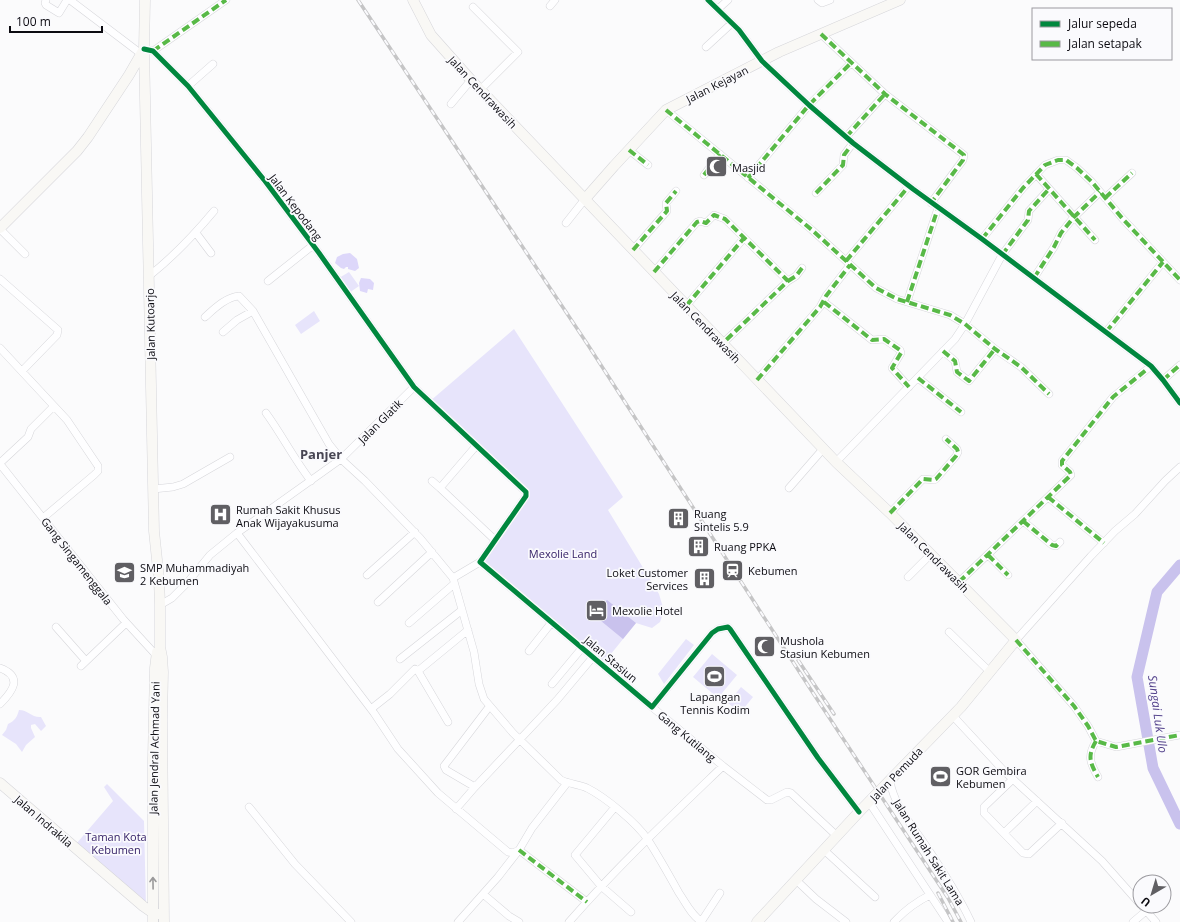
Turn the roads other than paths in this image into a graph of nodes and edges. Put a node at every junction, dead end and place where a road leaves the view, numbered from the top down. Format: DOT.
graph roads {
  1 [pos="46,0"];
  2 [pos="68,0"];
  3 [pos="145,0"];
  4 [pos="226,0"];
  5 [pos="413,0"];
  6 [pos="555,0"];
  7 [pos="708,0"];
  8 [pos="728,0"];
  9 [pos="900,0"];
  10 [pos="550,6"];
  11 [pos="473,7"];
  12 [pos="718,9"];
  13 [pos="732,23"];
  14 [pos="821,34"];
  15 [pos="706,47"];
  16 [pos="146,51"];
  17 [pos="762,61"];
  18 [pos="851,63"];
  19 [pos="214,64"];
  20 [pos="144,69"];
  21 [pos="129,75"];
  22 [pos="471,80"];
  23 [pos="188,86"];
  24 [pos="480,90"];
  25 [pos="885,94"];
  26 [pos="451,104"];
  27 [pos="809,105"];
  28 [pos="666,110"];
  29 [pos="846,137"];
  30 [pos="854,143"];
  31 [pos="628,150"];
  32 [pos="720,154"];
  33 [pos="648,165"];
  34 [pos="1036,174"];
  35 [pos="1132,174"];
  36 [pos="704,175"];
  37 [pos="748,178"];
  38 [pos="909,186"];
  39 [pos="1049,189"];
  40 [pos="676,191"];
  41 [pos="816,193"];
  42 [pos="1103,195"];
  43 [pos="585,199"];
  44 [pos="931,203"];
  45 [pos="938,208"];
  46 [pos="214,211"];
  47 [pos="1074,217"];
  48 [pos="566,223"];
  49 [pos="0,228"];
  50 [pos="196,234"];
  51 [pos="744,238"];
  52 [pos="982,239"];
  53 [pos="1095,240"];
  54 [pos="312,246"];
  55 [pos="633,250"];
  56 [pos="211,253"];
  57 [pos="25,254"];
  58 [pos="1002,255"];
  59 [pos="1163,262"];
  60 [pos="848,263"];
  61 [pos="802,268"];
  62 [pos="654,272"];
  63 [pos="149,276"];
  64 [pos="1034,278"];
  65 [pos="0,279"];
  66 [pos="1180,280"];
  67 [pos="268,281"];
  68 [pos="788,281"];
  69 [pos="824,302"];
  70 [pos="907,302"];
  71 [pos="686,306"];
  72 [pos="253,311"];
  73 [pos="206,317"];
  74 [pos="965,324"];
  75 [pos="223,332"];
  76 [pos="1106,332"];
  77 [pos="722,344"];
  78 [pos="0,348"];
  79 [pos="995,349"];
  80 [pos="943,351"];
  81 [pos="1180,365"];
  82 [pos="1151,366"];
  83 [pos="22,372"];
  84 [pos="918,378"];
  85 [pos="757,380"];
  86 [pos="1163,380"];
  87 [pos="414,387"];
  88 [pos="909,387"];
  89 [pos="1049,394"];
  90 [pos="1180,403"];
  91 [pos="54,406"];
  92 [pos="961,412"];
  93 [pos="266,413"];
  94 [pos="946,440"];
  95 [pos="476,446"];
  96 [pos="823,449"];
  97 [pos="230,457"];
  98 [pos="341,459"];
  99 [pos="836,462"];
  100 [pos="0,463"];
  101 [pos="1180,468"];
  102 [pos="311,481"];
  103 [pos="432,481"];
  104 [pos="440,488"];
  105 [pos="789,488"];
  106 [pos="153,489"];
  107 [pos="1048,497"];
  108 [pos="890,513"];
  109 [pos="43,518"];
  110 [pos="1023,521"];
  111 [pos="415,532"];
  112 [pos="237,533"];
  113 [pos="495,540"];
  114 [pos="1060,542"];
  115 [pos="1104,543"];
  116 [pos="432,552"];
  117 [pos="931,554"];
  118 [pos="988,555"];
  119 [pos="480,562"];
  120 [pos="367,575"];
  121 [pos="1008,575"];
  122 [pos="908,577"];
  123 [pos="454,581"];
  124 [pos="959,582"];
  125 [pos="378,602"];
  126 [pos="160,605"];
  127 [pos="462,610"];
  128 [pos="126,622"];
  129 [pos="552,622"];
  130 [pos="409,623"];
  131 [pos="56,626"];
  132 [pos="468,630"];
  133 [pos="949,632"];
  134 [pos="1016,640"];
  135 [pos="582,648"];
  136 [pos="528,651"];
  137 [pos="159,653"];
  138 [pos="593,657"];
  139 [pos="400,659"];
  140 [pos="0,668"];
  141 [pos="418,671"];
  142 [pos="990,672"];
  143 [pos="552,684"];
  144 [pos="0,704"];
  145 [pos="490,706"];
  146 [pos="652,707"];
  147 [pos="371,709"];
  148 [pos="953,716"];
  149 [pos="448,722"];
  150 [pos="1180,735"];
  151 [pos="519,740"];
  152 [pos="1096,741"];
  153 [pos="723,766"];
  154 [pos="1098,777"];
  155 [pos="1013,779"];
  156 [pos="890,781"];
  157 [pos="0,782"];
  158 [pos="567,783"];
  159 [pos="475,787"];
  160 [pos="1037,800"];
  161 [pos="869,802"];
  162 [pos="249,807"];
  163 [pos="615,807"];
  164 [pos="456,809"];
  165 [pos="859,812"];
  166 [pos="1062,823"];
  167 [pos="1004,833"];
  168 [pos="837,836"];
  169 [pos="647,838"];
  170 [pos="519,850"];
  171 [pos="824,850"];
  172 [pos="152,862"];
  173 [pos="164,864"];
  174 [pos="796,880"];
  175 [pos="601,886"];
  176 [pos="720,893"];
  177 [pos="483,894"];
  178 [pos="930,895"];
  179 [pos="1132,896"];
  180 [pos="875,898"];
  181 [pos="586,902"];
  182 [pos="631,912"];
  183 [pos="1149,914"];
  184 [pos="153,918"];
  185 [pos="164,919"];
  186 [pos="945,921"];
  187 [pos="351,922"];
  188 [pos="458,922"];
  189 [pos="519,922"];
  190 [pos="569,922"];
  191 [pos="701,922"];
  192 [pos="757,922"];
  193 [pos="846,922"];
  194 [pos="894,922"];
  195 [pos="972,922"];
  196 [pos="1156,922"];
  1 -- 2 [label="street"];
  2 -- 16 [label="street, Jalan Kepodang"];
  3 -- 16 [label="main road, Jalan Kutoarjo"];
  4 -- 16 [label="street"];
  5 -- 22 [label="main road, Jalan Cendrawasih"];
  6 -- 10 [label="street"];
  7 -- 12 [label="street"];
  8 -- 12 [label="street"];
  9 -- 14 [label="main road, Jalan Kejayan"];
  11 -- 24 [label="street"];
  12 -- 13 [label="street"];
  13 -- 15 [label="street"];
  13 -- 17 [label="street"];
  14 -- 17 [label="main road, Jalan Kejayan"];
  14 -- 18 [label="street"];
  16 -- 20 [label="main road, Jalan Kutoarjo"];
  16 -- 21 [label="main road"];
  16 -- 23 [label="street, Jalan Kepodang"];
  17 -- 27 [label="street"];
  17 -- 28 [label="main road, Jalan Kejayan"];
  18 -- 25 [label="street"];
  18 -- 27 [label="street"];
  19 -- 23 [label="street"];
  20 -- 21 [label="main road"];
  20 -- 63 [label="main road, Jalan Kutoarjo"];
  21 -- 49 [label="main road"];
  22 -- 24 [label="main road, Jalan Cendrawasih"];
  22 -- 26 [label="street"];
  23 -- 54 [label="street, Jalan Kepodang"];
  24 -- 43 [label="main road, Jalan Cendrawasih"];
  25 -- 29 [label="street"];
  25 -- 44 [label="street"];
  27 -- 29 [label="street"];
  27 -- 37 [label="street"];
  28 -- 31 [label="main road, Jalan Kejayan"];
  28 -- 32 [label="street"];
  29 -- 30 [label="street"];
  30 -- 38 [label="street"];
  30 -- 41 [label="street"];
  31 -- 33 [label="street"];
  31 -- 43 [label="main road, Jalan Kejayan"];
  32 -- 36 [label="street"];
  32 -- 37 [label="street"];
  34 -- 39 [label="street"];
  34 -- 42 [label="street"];
  34 -- 52 [label="street"];
  35 -- 42 [label="street"];
  37 -- 60 [label="street"];
  38 -- 44 [label="street"];
  38 -- 60 [label="street"];
  39 -- 47 [label="street"];
  39 -- 58 [label="street"];
  40 -- 55 [label="street"];
  42 -- 47 [label="street"];
  42 -- 59 [label="street"];
  43 -- 48 [label="street"];
  43 -- 55 [label="main road, Jalan Cendrawasih"];
  44 -- 45 [label="street"];
  45 -- 52 [label="street"];
  45 -- 70 [label="street"];
  46 -- 50 [label="street"];
  47 -- 53 [label="street"];
  47 -- 64 [label="street"];
  49 -- 57 [label="street"];
  50 -- 56 [label="street"];
  50 -- 63 [label="street"];
  51 -- 62 [label="street"];
  51 -- 68 [label="street"];
  51 -- 71 [label="street"];
  52 -- 58 [label="street"];
  54 -- 67 [label="street"];
  54 -- 87 [label="street, Jalan Kepodang"];
  55 -- 62 [label="main road, Jalan Cendrawasih"];
  58 -- 64 [label="street"];
  58 -- 74 [label="street"];
  59 -- 66 [label="street"];
  59 -- 76 [label="street"];
  60 -- 69 [label="street"];
  60 -- 70 [label="street"];
  61 -- 68 [label="street"];
  62 -- 71 [label="main road, Jalan Cendrawasih"];
  63 -- 106 [label="main road, Jalan Kutoarjo"];
  64 -- 76 [label="street"];
  65 -- 83 [label="street"];
  68 -- 77 [label="street"];
  69 -- 85 [label="street"];
  69 -- 88 [label="street"];
  70 -- 74 [label="street"];
  71 -- 77 [label="main road, Jalan Cendrawasih"];
  72 -- 73 [label="street"];
  72 -- 75 [label="street"];
  72 -- 98 [label="street"];
  74 -- 79 [label="street"];
  74 -- 80 [label="street"];
  76 -- 82 [label="street"];
  77 -- 85 [label="main road, Jalan Cendrawasih"];
  78 -- 83 [label="street"];
  79 -- 80 [label="street"];
  79 -- 89 [label="street"];
  80 -- 84 [label="street"];
  81 -- 86 [label="street"];
  82 -- 86 [label="street"];
  82 -- 107 [label="street"];
  83 -- 91 [label="street"];
  84 -- 88 [label="street"];
  84 -- 92 [label="street"];
  85 -- 96 [label="main road, Jalan Cendrawasih"];
  86 -- 90 [label="street"];
  87 -- 95 [label="street"];
  87 -- 98 [label="street, Jalan Glatik"];
  88 -- 99 [label="street"];
  91 -- 100 [label="street"];
  91 -- 109 [label="street"];
  93 -- 102 [label="street"];
  94 -- 108 [label="street"];
  95 -- 104 [label="street"];
  95 -- 113 [label="street"];
  96 -- 99 [label="main road, Jalan Cendrawasih"];
  96 -- 105 [label="street"];
  97 -- 106 [label="street"];
  98 -- 102 [label="street, Jalan Glatik"];
  98 -- 111 [label="street"];
  99 -- 108 [label="main road, Jalan Cendrawasih"];
  100 -- 109 [label="street, Gang Singamenggala"];
  101 -- 115 [label="street"];
  102 -- 112 [label="street, Jalan Glatik"];
  103 -- 104 [label="street"];
  104 -- 113 [label="street"];
  106 -- 126 [label="main road, Jalan Kutoarjo"];
  107 -- 110 [label="street"];
  107 -- 115 [label="street"];
  108 -- 117 [label="main road, Jalan Cendrawasih"];
  109 -- 128 [label="street, Gang Singamenggala"];
  110 -- 114 [label="street"];
  110 -- 118 [label="street"];
  111 -- 116 [label="street"];
  111 -- 120 [label="street"];
  112 -- 126 [label="street, Jalan Glatik"];
  112 -- 147 [label="street"];
  113 -- 119 [label="street"];
  115 -- 134 [label="street"];
  116 -- 123 [label="street"];
  116 -- 125 [label="street"];
  117 -- 122 [label="street"];
  117 -- 124 [label="main road, Jalan Cendrawasih"];
  118 -- 121 [label="street"];
  118 -- 124 [label="street"];
  119 -- 123 [label="street"];
  119 -- 129 [label="street, Jalan Stasiun"];
  123 -- 127 [label="street"];
  123 -- 130 [label="street"];
  124 -- 134 [label="main road, Jalan Cendrawasih"];
  126 -- 137 [label="main road, Jalan Kutoarjo"];
  127 -- 132 [label="street"];
  127 -- 139 [label="street"];
  128 -- 131 [label="street"];
  128 -- 137 [label="street, Gang Singamenggala"];
  129 -- 135 [label="street, Jalan Stasiun"];
  129 -- 136 [label="street"];
  132 -- 141 [label="street"];
  132 -- 145 [label="street"];
  133 -- 142 [label="street"];
  134 -- 142 [label="main road, Jalan Pemuda"];
  134 -- 152 [label="street"];
  135 -- 138 [label="street, Jalan Stasiun"];
  135 -- 143 [label="street"];
  137 -- 172 [label="main road, Jalan Jendral Achmad Yani"];
  137 -- 173 [label="main road"];
  138 -- 146 [label="street, Jalan Stasiun"];
  138 -- 151 [label="street"];
  140 -- 144 [label="street"];
  141 -- 147 [label="street"];
  141 -- 149 [label="street"];
  142 -- 148 [label="main road, Jalan Pemuda"];
  145 -- 151 [label="street"];
  145 -- 159 [label="street"];
  146 -- 153 [label="street, Gang Kutilang"];
  146 -- 165 [label="street"];
  147 -- 164 [label="street"];
  148 -- 155 [label="street"];
  148 -- 156 [label="main road, Jalan Pemuda"];
  150 -- 152 [label="street"];
  151 -- 158 [label="street"];
  151 -- 159 [label="street"];
  152 -- 154 [label="street"];
  153 -- 168 [label="street, Gang Kutilang"];
  153 -- 169 [label="street"];
  155 -- 160 [label="street"];
  155 -- 167 [label="street"];
  156 -- 161 [label="main road, Jalan Pemuda"];
  156 -- 195 [label="street, Jalan Rumah Sakit Lama"];
  157 -- 184 [label="main road, Jalan Indrakila"];
  158 -- 163 [label="street"];
  158 -- 170 [label="street"];
  159 -- 164 [label="street"];
  160 -- 166 [label="street"];
  160 -- 167 [label="street"];
  161 -- 165 [label="main road, Jalan Pemuda"];
  161 -- 178 [label="street"];
  162 -- 187 [label="street"];
  163 -- 169 [label="street"];
  163 -- 175 [label="street"];
  164 -- 170 [label="street"];
  165 -- 168 [label="main road, Jalan Pemuda"];
  166 -- 167 [label="street"];
  166 -- 179 [label="street"];
  168 -- 171 [label="main road, Jalan Pemuda"];
  169 -- 175 [label="street"];
  169 -- 191 [label="street"];
  170 -- 177 [label="street"];
  170 -- 181 [label="street"];
  171 -- 174 [label="main road, Jalan Pemuda"];
  171 -- 180 [label="street"];
  172 -- 173 [label="main road"];
  184 -- 172 [label="main road, Jalan Jendral Achmad Yani, one-way"];
  173 -- 185 [label="main road"];
  174 -- 192 [label="main road, Jalan Pemuda"];
  174 -- 193 [label="street"];
  175 -- 181 [label="street"];
  175 -- 182 [label="street"];
  176 -- 191 [label="street"];
  177 -- 188 [label="street"];
  177 -- 189 [label="street"];
  178 -- 186 [label="street"];
  178 -- 194 [label="street"];
  181 -- 190 [label="street"];
  183 -- 196 [label="street"];
  184 -- 185 [label="main road, Jalan Indrakila"];
}
